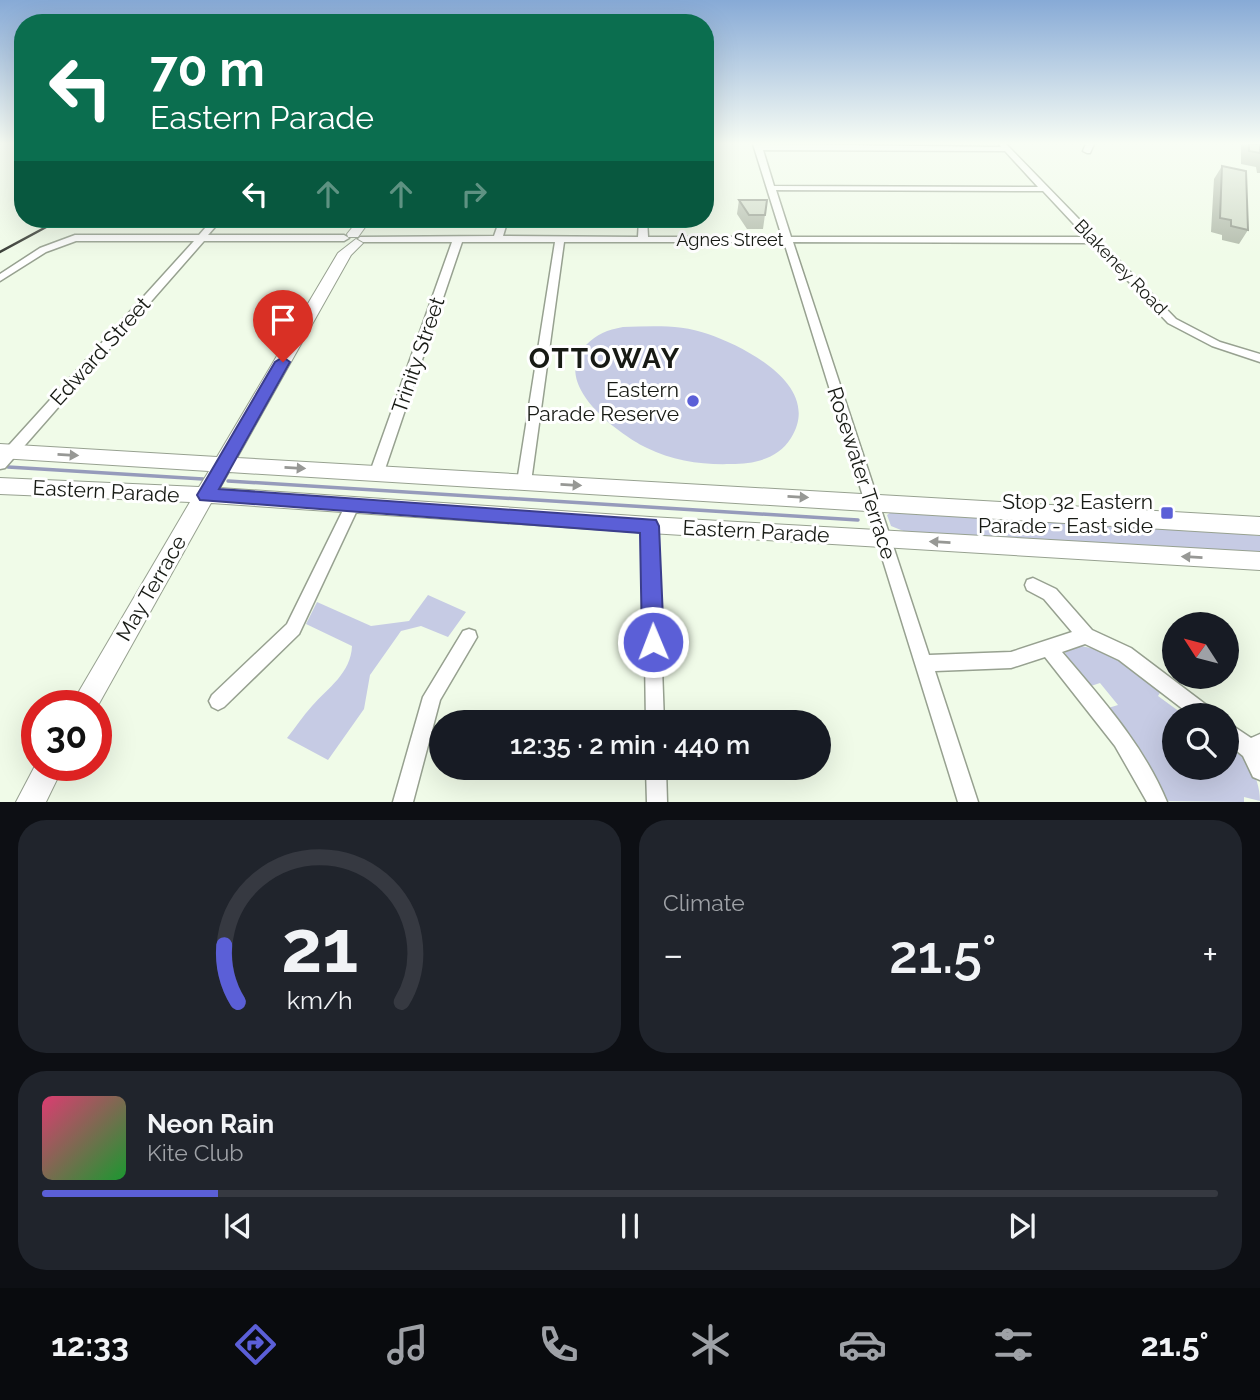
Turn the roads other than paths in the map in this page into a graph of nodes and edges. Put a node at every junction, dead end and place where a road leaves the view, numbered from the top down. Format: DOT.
graph roads {
  1 [pos="769,181"];
  2 [pos="1038,181"];
  3 [pos="771,188"];
  4 [pos="1045,189"];
  5 [pos="209,228"];
  6 [pos="501,228"];
  7 [pos="643,228"];
  8 [pos="355,236"];
  9 [pos="200,238"];
  10 [pos="458,239"];
  11 [pos="498,239"];
  12 [pos="561,239"];
  13 [pos="643,239"];
  14 [pos="787,239"];
  15 [pos="1096,240"];
  16 [pos="2,276"];
  17 [pos="1260,358"];
  18 [pos="4,455"];
  19 [pos="224,464"];
  20 [pos="377,472"];
  21 [pos="524,482"];
  22 [pos="0,486"];
  23 [pos="206,495"];
  24 [pos="871,501"];
  25 [pos="352,506"];
  26 [pos="650,526"];
  27 [pos="1260,526"];
  28 [pos="883,538"];
  29 [pos="1260,561"];
  30 [pos="1033,585"];
  31 [pos="1086,636"];
  32 [pos="470,637"];
  33 [pos="1047,647"];
  34 [pos="923,663"];
  35 [pos="93,690"];
  36 [pos="218,701"];
  37 [pos="1190,703"];
  38 [pos="655,710"];
  39 [pos="1239,737"];
  40 [pos="1255,746"];
  41 [pos="1260,770"];
  42 [pos="656,780"];
  43 [pos="41,781"];
  44 [pos="30,802"];
  45 [pos="403,802"];
  46 [pos="657,802"];
  47 [pos="968,802"];
  48 [pos="1157,802"];
  1 -- 3 [label="street, Rosewater Terrace"];
  2 -- 4 [label="street, Blakeney Road"];
  3 -- 4 [label="street"];
  3 -- 14 [label="street, Rosewater Terrace"];
  4 -- 15 [label="street, Blakeney Road"];
  5 -- 9 [label="street, Edward Street"];
  6 -- 11 [label="street"];
  7 -- 13 [label="street"];
  8 -- 9 [label="street, Agnes Street"];
  8 -- 10 [label="street, Agnes Street"];
  8 -- 19 [label="main road, May Terrace"];
  9 -- 16 [label="street"];
  9 -- 18 [label="street, Edward Street"];
  10 -- 11 [label="street, Agnes Street"];
  10 -- 20 [label="street, Trinity Street"];
  11 -- 12 [label="street, Agnes Street"];
  12 -- 13 [label="street, Agnes Street"];
  12 -- 21 [label="street"];
  13 -- 14 [label="street, Agnes Street"];
  14 -- 15 [label="street, Agnes Street"];
  14 -- 24 [label="street, Rosewater Terrace"];
  15 -- 17 [label="street, Blakeney Road"];
  18 -- 19 [label="main road, Eastern Parade, one-way"];
  19 -- 20 [label="main road, Eastern Parade, one-way"];
  19 -- 23 [label="main road, May Terrace"];
  20 -- 21 [label="main road, Eastern Parade"];
  21 -- 24 [label="main road, Eastern Parade, one-way"];
  22 -- 23 [label="main road, Eastern Parade"];
  23 -- 25 [label="main road, Eastern Parade"];
  23 -- 35 [label="main road, May Terrace"];
  24 -- 27 [label="main road, Eastern Parade"];
  24 -- 28 [label="street, Rosewater Terrace"];
  25 -- 26 [label="main road, Eastern Parade"];
  25 -- 36 [label="street"];
  26 -- 28 [label="main road, Eastern Parade"];
  26 -- 38 [label="street"];
  29 -- 28 [label="main road, Eastern Parade, one-way"];
  28 -- 34 [label="street, Rosewater Terrace"];
  30 -- 31 [label="street"];
  31 -- 33 [label="street"];
  31 -- 37 [label="street"];
  32 -- 45 [label="street"];
  33 -- 34 [label="street"];
  33 -- 48 [label="street"];
  34 -- 47 [label="street, Rosewater Terrace"];
  39 -- 40 [label="street"];
  40 -- 41 [label="street"];
  42 -- 46 [label="street"];
  43 -- 44 [label="main road"];
}
